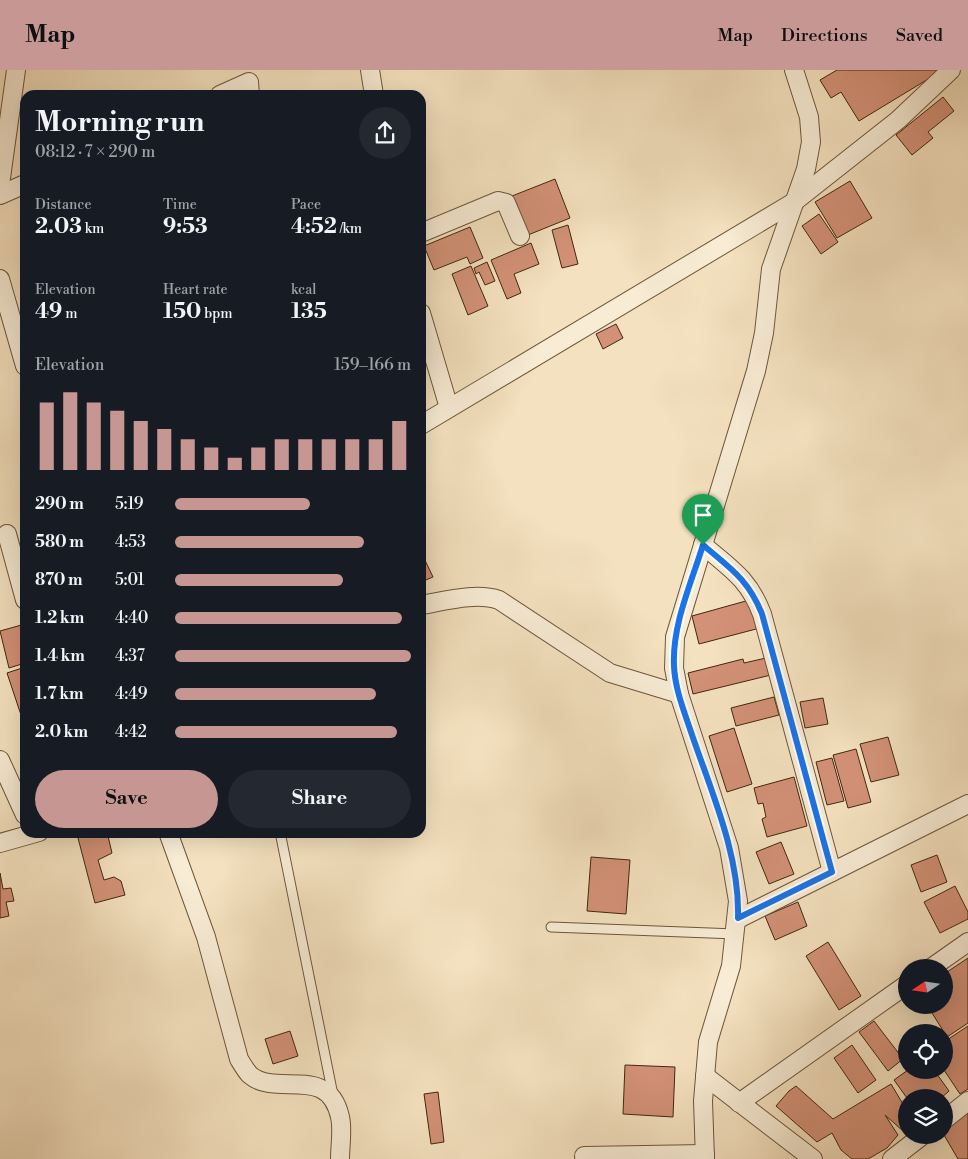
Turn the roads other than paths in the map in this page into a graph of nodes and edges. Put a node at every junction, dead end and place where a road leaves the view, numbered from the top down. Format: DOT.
graph roads {
  1 [pos="16,70"];
  2 [pos="370,70"];
  3 [pos="794,70"];
  4 [pos="951,70"];
  5 [pos="249,82"];
  6 [pos="231,90"];
  7 [pos="373,90"];
  8 [pos="0,185"];
  9 [pos="20,186"];
  10 [pos="0,195"];
  11 [pos="794,202"];
  12 [pos="426,231"];
  13 [pos="520,236"];
  14 [pos="0,278"];
  15 [pos="426,330"];
  16 [pos="20,332"];
  17 [pos="449,408"];
  18 [pos="426,422"];
  19 [pos="7,534"];
  20 [pos="703,545"];
  21 [pos="20,582"];
  22 [pos="426,604"];
  23 [pos="679,694"];
  24 [pos="0,760"];
  25 [pos="20,804"];
  26 [pos="968,804"];
  27 [pos="20,837"];
  28 [pos="170,838"];
  29 [pos="281,838"];
  30 [pos="0,843"];
  31 [pos="832,872"];
  32 [pos="737,926"];
  33 [pos="551,927"];
  34 [pos="968,942"];
  35 [pos="944,959"];
  36 [pos="898,991"];
  37 [pos="705,1076"];
  38 [pos="334,1099"];
  39 [pos="968,1101"];
  40 [pos="739,1103"];
  41 [pos="953,1113"];
  42 [pos="911,1144"];
  43 [pos="584,1156"];
  44 [pos="705,1156"];
  45 [pos="340,1159"];
  46 [pos="813,1159"];
  47 [pos="892,1159"];
  1 -- 8 [label="street"];
  2 -- 7 [label="street"];
  3 -- 11 [label="street"];
  4 -- 11 [label="street"];
  5 -- 6 [label="street"];
  9 -- 10 [label="street"];
  11 -- 17 [label="street"];
  11 -- 20 [label="street"];
  12 -- 13 [label="street"];
  14 -- 16 [label="street"];
  15 -- 17 [label="street"];
  17 -- 18 [label="street"];
  19 -- 21 [label="street"];
  20 -- 23 [label="street"];
  20 -- 31 [label="street"];
  22 -- 23 [label="street"];
  23 -- 32 [label="street"];
  24 -- 25 [label="street"];
  26 -- 31 [label="street"];
  27 -- 30 [label="street"];
  28 -- 38 [label="street"];
  29 -- 38 [label="lane"];
  31 -- 32 [label="street"];
  32 -- 33 [label="lane"];
  32 -- 37 [label="street"];
  34 -- 35 [label="street"];
  36 -- 40 [label="street"];
  37 -- 40 [label="street"];
  37 -- 44 [label="street"];
  38 -- 45 [label="street"];
  39 -- 41 [label="street"];
  40 -- 46 [label="street"];
  42 -- 47 [label="street"];
  43 -- 44 [label="street"];
}
